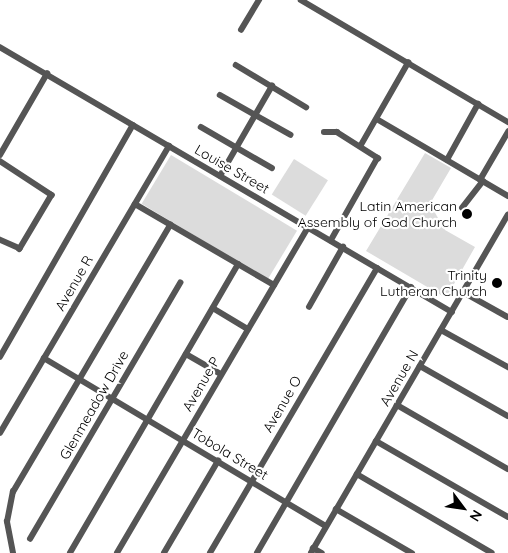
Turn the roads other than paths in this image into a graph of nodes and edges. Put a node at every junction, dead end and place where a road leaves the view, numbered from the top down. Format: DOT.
graph roads {
  1 [pos="259,0"];
  2 [pos="301,0"];
  3 [pos="241,30"];
  4 [pos="0,47"];
  5 [pos="408,63"];
  6 [pos="236,65"];
  7 [pos="47,74"];
  8 [pos="272,86"];
  9 [pos="220,95"];
  10 [pos="478,104"];
  11 [pos="306,107"];
  12 [pos="255,115"];
  13 [pos="377,119"];
  14 [pos="508,122"];
  15 [pos="133,125"];
  16 [pos="201,127"];
  17 [pos="324,132"];
  18 [pos="508,132"];
  19 [pos="291,135"];
  20 [pos="361,145"];
  21 [pos="169,146"];
  22 [pos="2,147"];
  23 [pos="236,148"];
  24 [pos="0,155"];
  25 [pos="447,160"];
  26 [pos="0,161"];
  27 [pos="272,168"];
  28 [pos="220,176"];
  29 [pos="481,180"];
  30 [pos="508,196"];
  31 [pos="134,204"];
  32 [pos="462,208"];
  33 [pos="508,215"];
  34 [pos="170,225"];
  35 [pos="308,227"];
  36 [pos="0,240"];
  37 [pos="331,241"];
  38 [pos="343,247"];
  39 [pos="238,264"];
  40 [pos="377,268"];
  41 [pos="180,283"];
  42 [pos="274,285"];
  43 [pos="410,288"];
  44 [pos="463,292"];
  45 [pos="309,307"];
  46 [pos="213,308"];
  47 [pos="452,312"];
  48 [pos="508,317"];
  49 [pos="248,329"];
  50 [pos="441,330"];
  51 [pos="186,354"];
  52 [pos="0,357"];
  53 [pos="44,358"];
  54 [pos="420,366"];
  55 [pos="508,368"];
  56 [pos="221,374"];
  57 [pos="79,378"];
  58 [pos="112,398"];
  59 [pos="397,405"];
  60 [pos="508,416"];
  61 [pos="148,420"];
  62 [pos="0,433"];
  63 [pos="182,440"];
  64 [pos="376,441"];
  65 [pos="218,461"];
  66 [pos="508,469"];
  67 [pos="357,474"];
  68 [pos="251,481"];
  69 [pos="286,502"];
  70 [pos="336,509"];
  71 [pos="508,517"];
  72 [pos="326,526"];
  73 [pos="30,540"];
  74 [pos="312,551"];
  75 [pos="13,553"];
  76 [pos="70,553"];
  77 [pos="117,553"];
  78 [pos="164,553"];
  79 [pos="210,553"];
  80 [pos="257,553"];
  81 [pos="322,553"];
  82 [pos="412,553"];
  83 [pos="492,553"];
  1 -- 3 [label="street"];
  2 -- 5 [label="street"];
  4 -- 7 [label="street, Louise Street"];
  5 -- 10 [label="street"];
  5 -- 13 [label="street"];
  6 -- 8 [label="street"];
  7 -- 15 [label="street, Louise Street"];
  7 -- 22 [label="street"];
  8 -- 11 [label="street"];
  8 -- 12 [label="street"];
  9 -- 12 [label="street"];
  10 -- 14 [label="street"];
  10 -- 25 [label="street"];
  12 -- 19 [label="street"];
  12 -- 23 [label="street"];
  13 -- 20 [label="street"];
  13 -- 25 [label="street"];
  15 -- 21 [label="street, Louise Street"];
  15 -- 52 [label="street"];
  16 -- 23 [label="street"];
  17 -- 20 [label="street"];
  18 -- 29 [label="street"];
  20 -- 37 [label="street"];
  21 -- 28 [label="street, Louise Street"];
  21 -- 31 [label="street, Avenue R"];
  22 -- 24 [label="street"];
  23 -- 27 [label="street"];
  23 -- 28 [label="street"];
  25 -- 29 [label="street"];
  26 -- 36 [label="street"];
  28 -- 35 [label="street, Louise Street"];
  29 -- 30 [label="street"];
  29 -- 32 [label="street"];
  31 -- 34 [label="street"];
  31 -- 53 [label="street, Avenue R"];
  33 -- 44 [label="street, Avenue N"];
  34 -- 39 [label="street"];
  34 -- 57 [label="street"];
  35 -- 37 [label="street, Louise Street"];
  35 -- 42 [label="street, Avenue P"];
  37 -- 38 [label="street, Louise Street"];
  38 -- 40 [label="street, Louise Street"];
  38 -- 45 [label="street"];
  39 -- 42 [label="street"];
  39 -- 46 [label="street"];
  40 -- 43 [label="street, Louise Street"];
  40 -- 68 [label="street, Avenue O"];
  41 -- 58 [label="street, Glenmeadow Drive"];
  42 -- 49 [label="street, Avenue P"];
  43 -- 47 [label="street, Louise Street"];
  43 -- 69 [label="street"];
  44 -- 47 [label="street, Avenue N"];
  44 -- 48 [label="street"];
  46 -- 49 [label="street"];
  46 -- 51 [label="street"];
  47 -- 50 [label="street, Avenue N"];
  49 -- 56 [label="street, Avenue P"];
  50 -- 54 [label="street, Avenue N"];
  50 -- 55 [label="street"];
  51 -- 56 [label="street"];
  51 -- 61 [label="street"];
  53 -- 57 [label="street, Tobola Street"];
  53 -- 62 [label="street, Avenue R"];
  54 -- 59 [label="street, Avenue N"];
  54 -- 60 [label="street"];
  56 -- 63 [label="street, Avenue P"];
  57 -- 58 [label="street, Tobola Street"];
  57 -- 75 [label="street"];
  58 -- 61 [label="street, Tobola Street"];
  58 -- 73 [label="street, Glenmeadow Drive"];
  59 -- 64 [label="street, Avenue N"];
  59 -- 66 [label="street"];
  61 -- 63 [label="street, Tobola Street"];
  61 -- 76 [label="street"];
  63 -- 65 [label="street, Tobola Street"];
  63 -- 77 [label="street, Avenue P"];
  64 -- 67 [label="street, Avenue N"];
  64 -- 71 [label="street"];
  65 -- 68 [label="street, Tobola Street"];
  65 -- 78 [label="street"];
  67 -- 70 [label="street, Avenue N"];
  67 -- 83 [label="street"];
  68 -- 69 [label="street, Tobola Street"];
  68 -- 79 [label="street, Avenue O"];
  69 -- 72 [label="street, Tobola Street"];
  69 -- 80 [label="street"];
  70 -- 72 [label="street, Avenue N"];
  70 -- 82 [label="street"];
  72 -- 74 [label="street, Avenue N"];
  74 -- 81 [label="street"];
}
